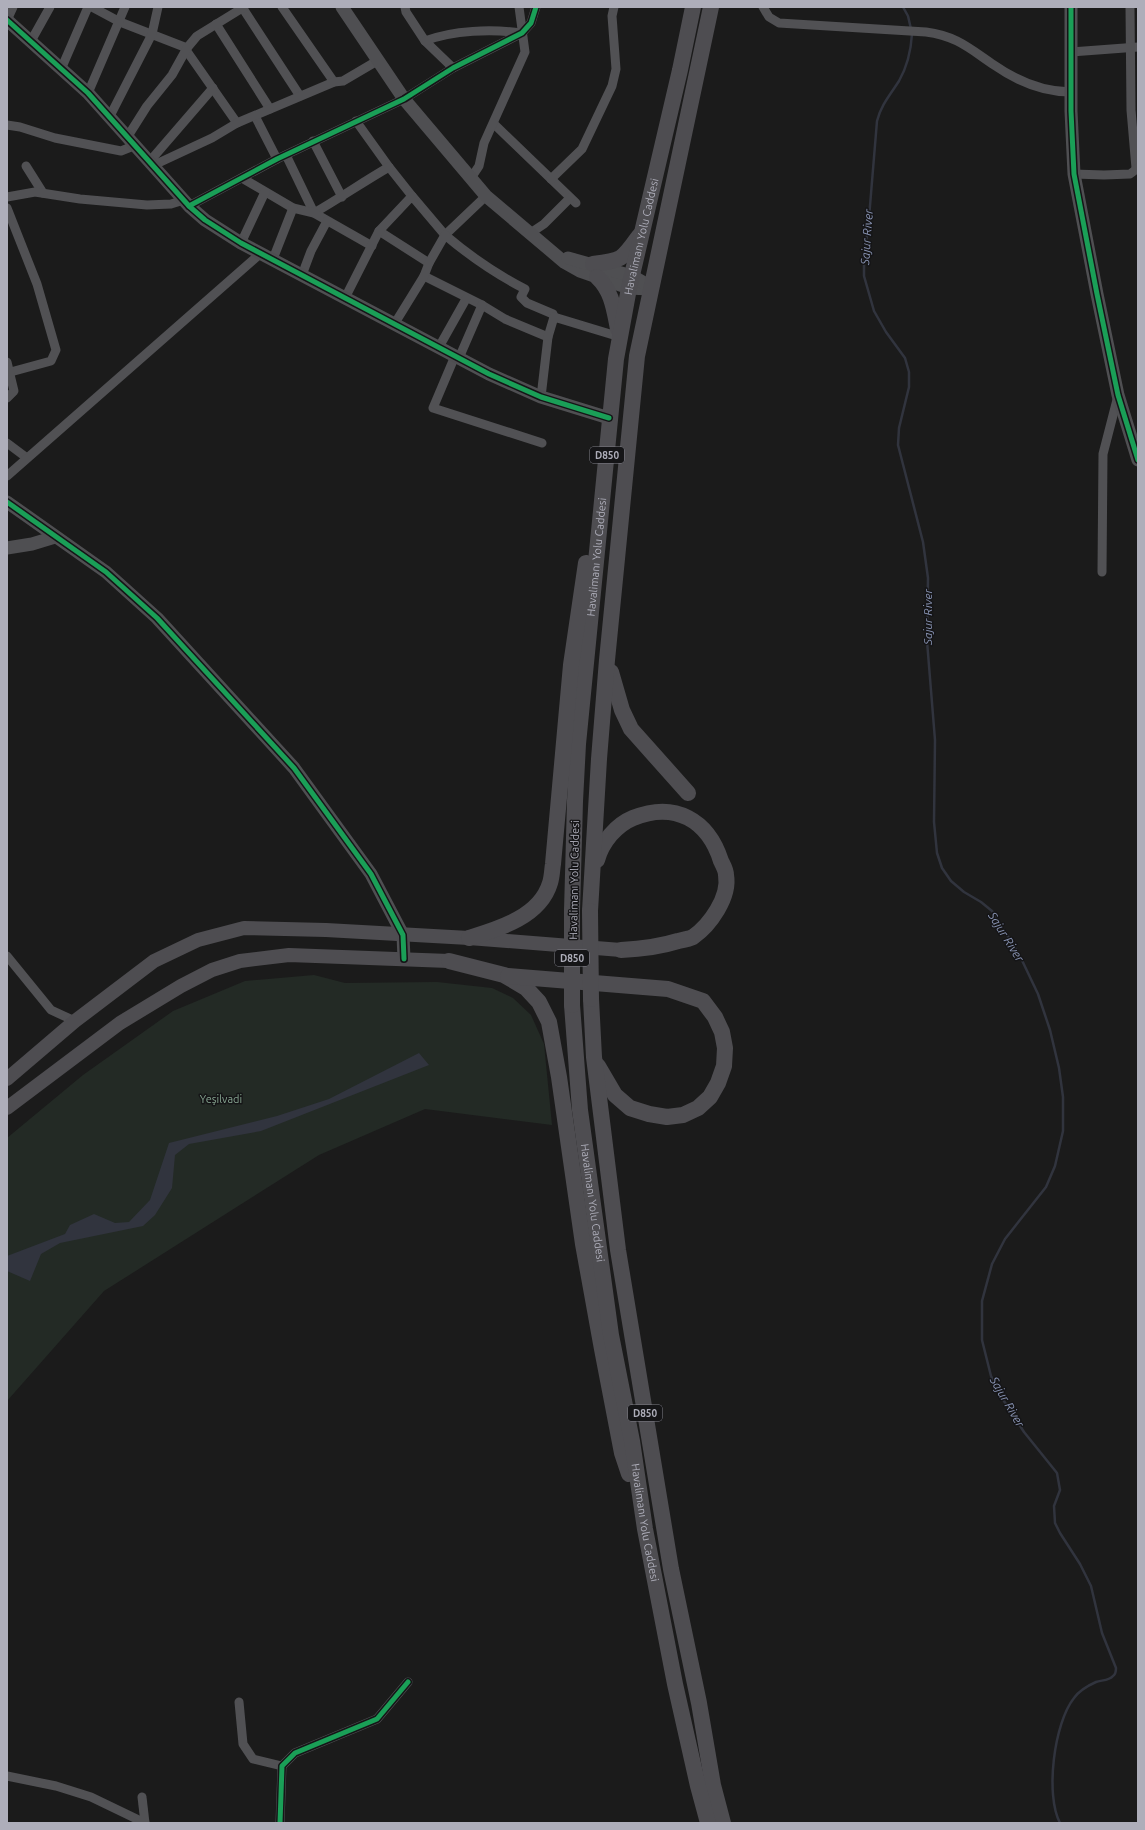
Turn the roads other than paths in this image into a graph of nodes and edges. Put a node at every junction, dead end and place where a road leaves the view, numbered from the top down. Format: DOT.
graph roads {
  1 [pos="13,7"];
  2 [pos="50,7"];
  3 [pos="88,7"];
  4 [pos="92,7"];
  5 [pos="126,7"];
  6 [pos="158,7"];
  7 [pos="243,7"];
  8 [pos="282,7"];
  9 [pos="342,7"];
  10 [pos="405,7"];
  11 [pos="519,7"];
  12 [pos="536,7"];
  13 [pos="614,7"];
  14 [pos="693,7"];
  15 [pos="712,7"];
  16 [pos="763,7"];
  17 [pos="1070,7"];
  18 [pos="1130,7"];
  19 [pos="7,20"];
  20 [pos="120,22"];
  21 [pos="216,24"];
  22 [pos="522,33"];
  23 [pos="152,34"];
  24 [pos="31,41"];
  25 [pos="425,41"];
  26 [pos="1134,47"];
  27 [pos="187,49"];
  28 [pos="1072,52"];
  29 [pos="377,61"];
  30 [pos="62,68"];
  31 [pos="453,68"];
  32 [pos="334,82"];
  33 [pos="213,88"];
  34 [pos="88,92"];
  35 [pos="1071,92"];
  36 [pos="300,96"];
  37 [pos="404,99"];
  38 [pos="270,110"];
  39 [pos="110,116"];
  40 [pos="255,116"];
  41 [pos="356,121"];
  42 [pos="237,123"];
  43 [pos="494,124"];
  44 [pos="7,125"];
  45 [pos="132,141"];
  46 [pos="313,141"];
  47 [pos="286,155"];
  48 [pos="277,158"];
  49 [pos="152,163"];
  50 [pos="26,166"];
  51 [pos="389,167"];
  52 [pos="1137,168"];
  53 [pos="1074,174"];
  54 [pos="242,178"];
  55 [pos="471,178"];
  56 [pos="551,179"];
  57 [pos="265,192"];
  58 [pos="43,193"];
  59 [pos="412,196"];
  60 [pos="486,196"];
  61 [pos="7,197"];
  62 [pos="342,197"];
  63 [pos="187,203"];
  64 [pos="7,208"];
  65 [pos="292,208"];
  66 [pos="314,212"];
  67 [pos="327,221"];
  68 [pos="643,230"];
  69 [pos="379,231"];
  70 [pos="529,234"];
  71 [pos="445,235"];
  72 [pos="241,243"];
  73 [pos="372,246"];
  74 [pos="267,256"];
  75 [pos="429,263"];
  76 [pos="595,271"];
  77 [pos="302,275"];
  78 [pos="424,276"];
  79 [pos="631,282"];
  80 [pos="651,288"];
  81 [pos="345,298"];
  82 [pos="466,299"];
  83 [pos="482,305"];
  84 [pos="554,317"];
  85 [pos="395,323"];
  86 [pos="548,337"];
  87 [pos="620,337"];
  88 [pos="439,347"];
  89 [pos="457,357"];
  90 [pos="7,362"];
  91 [pos="8,373"];
  92 [pos="1118,395"];
  93 [pos="541,397"];
  94 [pos="7,398"];
  95 [pos="609,418"];
  96 [pos="7,443"];
  97 [pos="542,443"];
  98 [pos="27,458"];
  99 [pos="1138,460"];
  100 [pos="606,472"];
  101 [pos="8,474"];
  102 [pos="7,502"];
  103 [pos="55,537"];
  104 [pos="7,548"];
  105 [pos="1102,572"];
  106 [pos="607,660"];
  107 [pos="688,793"];
  108 [pos="592,879"];
  109 [pos="403,935"];
  110 [pos="469,938"];
  111 [pos="621,950"];
  112 [pos="7,956"];
  113 [pos="404,959"];
  114 [pos="449,961"];
  115 [pos="504,975"];
  116 [pos="75,1021"];
  117 [pos="594,1057"];
  118 [pos="7,1078"];
  119 [pos="7,1108"];
  120 [pos="645,1529"];
  121 [pos="408,1682"];
  122 [pos="239,1702"];
  123 [pos="282,1766"];
  124 [pos="7,1776"];
  125 [pos="142,1797"];
  126 [pos="145,1823"];
  127 [pos="280,1823"];
  128 [pos="708,1823"];
  129 [pos="723,1823"];
  1 -- 19 [label="street"];
  2 -- 24 [label="street"];
  3 -- 30 [label="street"];
  4 -- 20 [label="street"];
  5 -- 20 [label="street"];
  6 -- 23 [label="street"];
  7 -- 21 [label="street"];
  7 -- 36 [label="street"];
  8 -- 32 [label="street"];
  9 -- 29 [label="street"];
  10 -- 25 [label="street"];
  11 -- 22 [label="street"];
  12 -- 22 [label="street"];
  13 -- 56 [label="street"];
  14 -- 68 [label="highway, Havalimanı Yolu Caddesi / D850"];
  15 -- 80 [label="highway, Havalimanı Yolu Caddesi / D850"];
  16 -- 35 [label="street"];
  17 -- 28 [label="street"];
  18 -- 26 [label="street"];
  19 -- 24 [label="street"];
  20 -- 23 [label="street"];
  20 -- 34 [label="street"];
  21 -- 27 [label="street"];
  21 -- 38 [label="street"];
  22 -- 25 [label="street"];
  22 -- 31 [label="street"];
  22 -- 43 [label="street"];
  23 -- 27 [label="street"];
  23 -- 39 [label="street"];
  24 -- 30 [label="street"];
  25 -- 31 [label="street"];
  26 -- 28 [label="street"];
  26 -- 52 [label="street"];
  27 -- 33 [label="street"];
  27 -- 45 [label="street"];
  28 -- 35 [label="street"];
  29 -- 32 [label="street"];
  29 -- 37 [label="street"];
  30 -- 34 [label="street"];
  31 -- 37 [label="street"];
  32 -- 36 [label="street"];
  33 -- 42 [label="street"];
  33 -- 49 [label="street"];
  34 -- 39 [label="street"];
  35 -- 53 [label="street"];
  36 -- 38 [label="street"];
  37 -- 41 [label="street"];
  37 -- 55 [label="street"];
  38 -- 40 [label="street"];
  39 -- 45 [label="street"];
  40 -- 42 [label="street"];
  40 -- 48 [label="street"];
  41 -- 46 [label="street"];
  41 -- 51 [label="street"];
  42 -- 49 [label="street"];
  43 -- 55 [label="street"];
  43 -- 56 [label="street"];
  44 -- 45 [label="street"];
  45 -- 49 [label="street"];
  46 -- 47 [label="street"];
  46 -- 62 [label="street"];
  47 -- 48 [label="street"];
  47 -- 66 [label="street"];
  48 -- 54 [label="street"];
  49 -- 63 [label="street"];
  50 -- 58 [label="street"];
  51 -- 59 [label="street"];
  51 -- 62 [label="street"];
  52 -- 53 [label="street"];
  53 -- 92 [label="street"];
  54 -- 57 [label="street"];
  54 -- 63 [label="street"];
  55 -- 60 [label="street"];
  56 -- 70 [label="street"];
  57 -- 65 [label="street"];
  57 -- 72 [label="street"];
  58 -- 61 [label="street"];
  58 -- 63 [label="street"];
  59 -- 69 [label="street"];
  59 -- 71 [label="street"];
  60 -- 70 [label="street"];
  60 -- 71 [label="street"];
  62 -- 66 [label="street"];
  63 -- 72 [label="street"];
  64 -- 91 [label="street"];
  65 -- 66 [label="street"];
  65 -- 74 [label="street"];
  66 -- 67 [label="street"];
  67 -- 73 [label="street"];
  67 -- 77 [label="street"];
  68 -- 76 [label="highway"];
  68 -- 79 [label="highway, Havalimanı Yolu Caddesi / D850"];
  69 -- 73 [label="street"];
  69 -- 75 [label="street"];
  70 -- 76 [label="street"];
  71 -- 75 [label="street"];
  71 -- 84 [label="street"];
  72 -- 74 [label="street"];
  73 -- 81 [label="street"];
  74 -- 77 [label="street"];
  74 -- 98 [label="street"];
  75 -- 78 [label="street"];
  76 -- 79 [label="street"];
  76 -- 87 [label="highway"];
  77 -- 81 [label="street"];
  78 -- 82 [label="street"];
  78 -- 85 [label="street"];
  79 -- 80 [label="street"];
  79 -- 87 [label="highway, Havalimanı Yolu Caddesi / D850"];
  80 -- 106 [label="highway, Havalimanı Yolu Caddesi / D850"];
  81 -- 85 [label="street"];
  82 -- 83 [label="street"];
  82 -- 88 [label="street"];
  83 -- 86 [label="street"];
  83 -- 89 [label="street"];
  84 -- 86 [label="street"];
  84 -- 87 [label="street"];
  85 -- 88 [label="street"];
  86 -- 93 [label="street"];
  87 -- 95 [label="highway, Havalimanı Yolu Caddesi / D850"];
  88 -- 89 [label="street"];
  89 -- 93 [label="street"];
  89 -- 97 [label="street"];
  90 -- 91 [label="street"];
  91 -- 94 [label="street"];
  92 -- 99 [label="street"];
  92 -- 105 [label="street"];
  93 -- 95 [label="street"];
  95 -- 100 [label="highway, Havalimanı Yolu Caddesi / D850"];
  96 -- 98 [label="street"];
  98 -- 101 [label="street"];
  100 -- 110 [label="highway"];
  100 -- 120 [label="highway, Havalimanı Yolu Caddesi / D850, bridge"];
  102 -- 103 [label="street"];
  103 -- 104 [label="street"];
  103 -- 109 [label="street"];
  106 -- 107 [label="highway"];
  106 -- 108 [label="highway, Havalimanı Yolu Caddesi / D850"];
  108 -- 111 [label="highway"];
  108 -- 117 [label="highway, Havalimanı Yolu Caddesi / D850, bridge"];
  109 -- 110 [label="main road"];
  109 -- 113 [label="street"];
  109 -- 116 [label="main road"];
  110 -- 111 [label="main road"];
  112 -- 116 [label="street"];
  113 -- 114 [label="main road"];
  113 -- 119 [label="main road"];
  114 -- 115 [label="highway"];
  115 -- 117 [label="highway"];
  115 -- 120 [label="highway"];
  116 -- 118 [label="main road"];
  117 -- 129 [label="highway, Havalimanı Yolu Caddesi / D850"];
  120 -- 128 [label="highway, Havalimanı Yolu Caddesi / D850"];
  121 -- 123 [label="street"];
  122 -- 123 [label="street"];
  123 -- 127 [label="street"];
  124 -- 126 [label="street"];
  125 -- 126 [label="street"];
}
